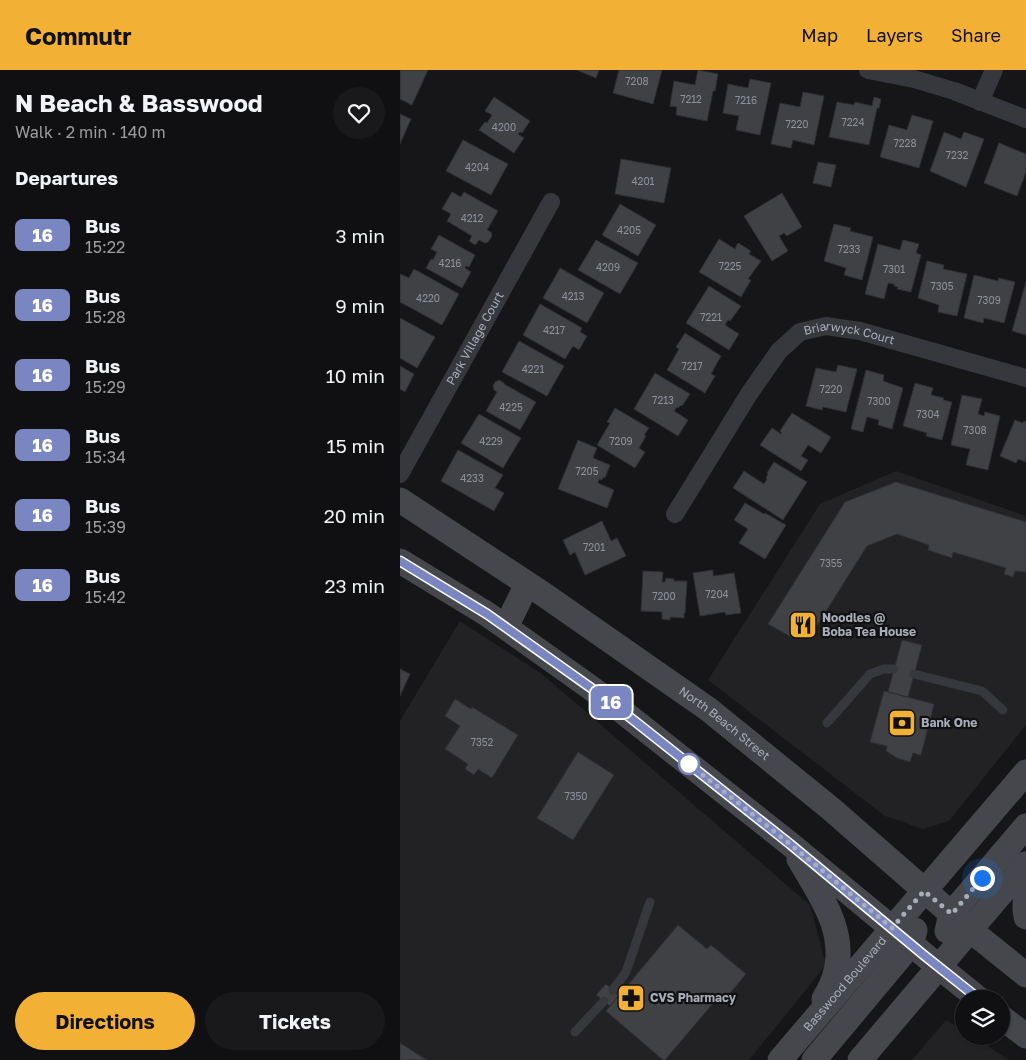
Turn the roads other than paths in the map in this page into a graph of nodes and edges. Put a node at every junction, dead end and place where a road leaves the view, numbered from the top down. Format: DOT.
graph roads {
  1 [pos="868,70"];
  2 [pos="994,70"];
  3 [pos="980,102"];
  4 [pos="1026,119"];
  5 [pos="551,202"];
  6 [pos="1026,378"];
  7 [pos="400,474"];
  8 [pos="400,500"];
  9 [pos="675,514"];
  10 [pos="400,561"];
  11 [pos="527,584"];
  12 [pos="506,627"];
  13 [pos="894,669"];
  14 [pos="914,674"];
  15 [pos="1003,710"];
  16 [pos="827,723"];
  17 [pos="1026,772"];
  18 [pos="1026,826"];
  19 [pos="790,844"];
  20 [pos="1026,864"];
  21 [pos="924,891"];
  22 [pos="650,902"];
  23 [pos="1026,918"];
  24 [pos="961,922"];
  25 [pos="892,928"];
  26 [pos="911,944"];
  27 [pos="939,967"];
  28 [pos="1026,975"];
  29 [pos="613,990"];
  30 [pos="968,990"];
  31 [pos="604,1001"];
  32 [pos="814,1019"];
  33 [pos="1010,1023"];
  34 [pos="575,1032"];
  35 [pos="1026,1036"];
  36 [pos="780,1060"];
  37 [pos="814,1060"];
  38 [pos="860,1060"];
  1 -- 3 [label="street"];
  2 -- 3 [label="street"];
  3 -- 4 [label="street"];
  5 -- 7 [label="street, Park Village Court"];
  6 -- 9 [label="street, Briarwyck Court"];
  8 -- 11 [label="main road, North Beach Street"];
  10 -- 12 [label="main road"];
  11 -- 12 [label="main road"];
  11 -- 21 [label="main road, North Beach Street"];
  12 -- 19 [label="main road"];
  13 -- 16 [label="lane"];
  14 -- 15 [label="lane"];
  17 -- 21 [label="main road, Basswood Boulevard"];
  18 -- 24 [label="main road"];
  19 -- 25 [label="main road"];
  19 -- 32 [label="main road"];
  20 -- 23 [label="main road"];
  20 -- 24 [label="main road"];
  21 -- 24 [label="main road, North Beach Street"];
  21 -- 25 [label="main road, Basswood Boulevard"];
  21 -- 26 [label="main road"];
  22 -- 29 [label="lane"];
  24 -- 27 [label="main road"];
  24 -- 28 [label="main road, North Beach Street"];
  25 -- 26 [label="main road"];
  25 -- 32 [label="main road, Basswood Boulevard"];
  26 -- 27 [label="main road"];
  26 -- 37 [label="main road"];
  27 -- 30 [label="main road"];
  27 -- 38 [label="main road"];
  31 -- 34 [label="lane"];
  32 -- 36 [label="main road, Basswood Boulevard"];
  33 -- 35 [label="main road"];
}
